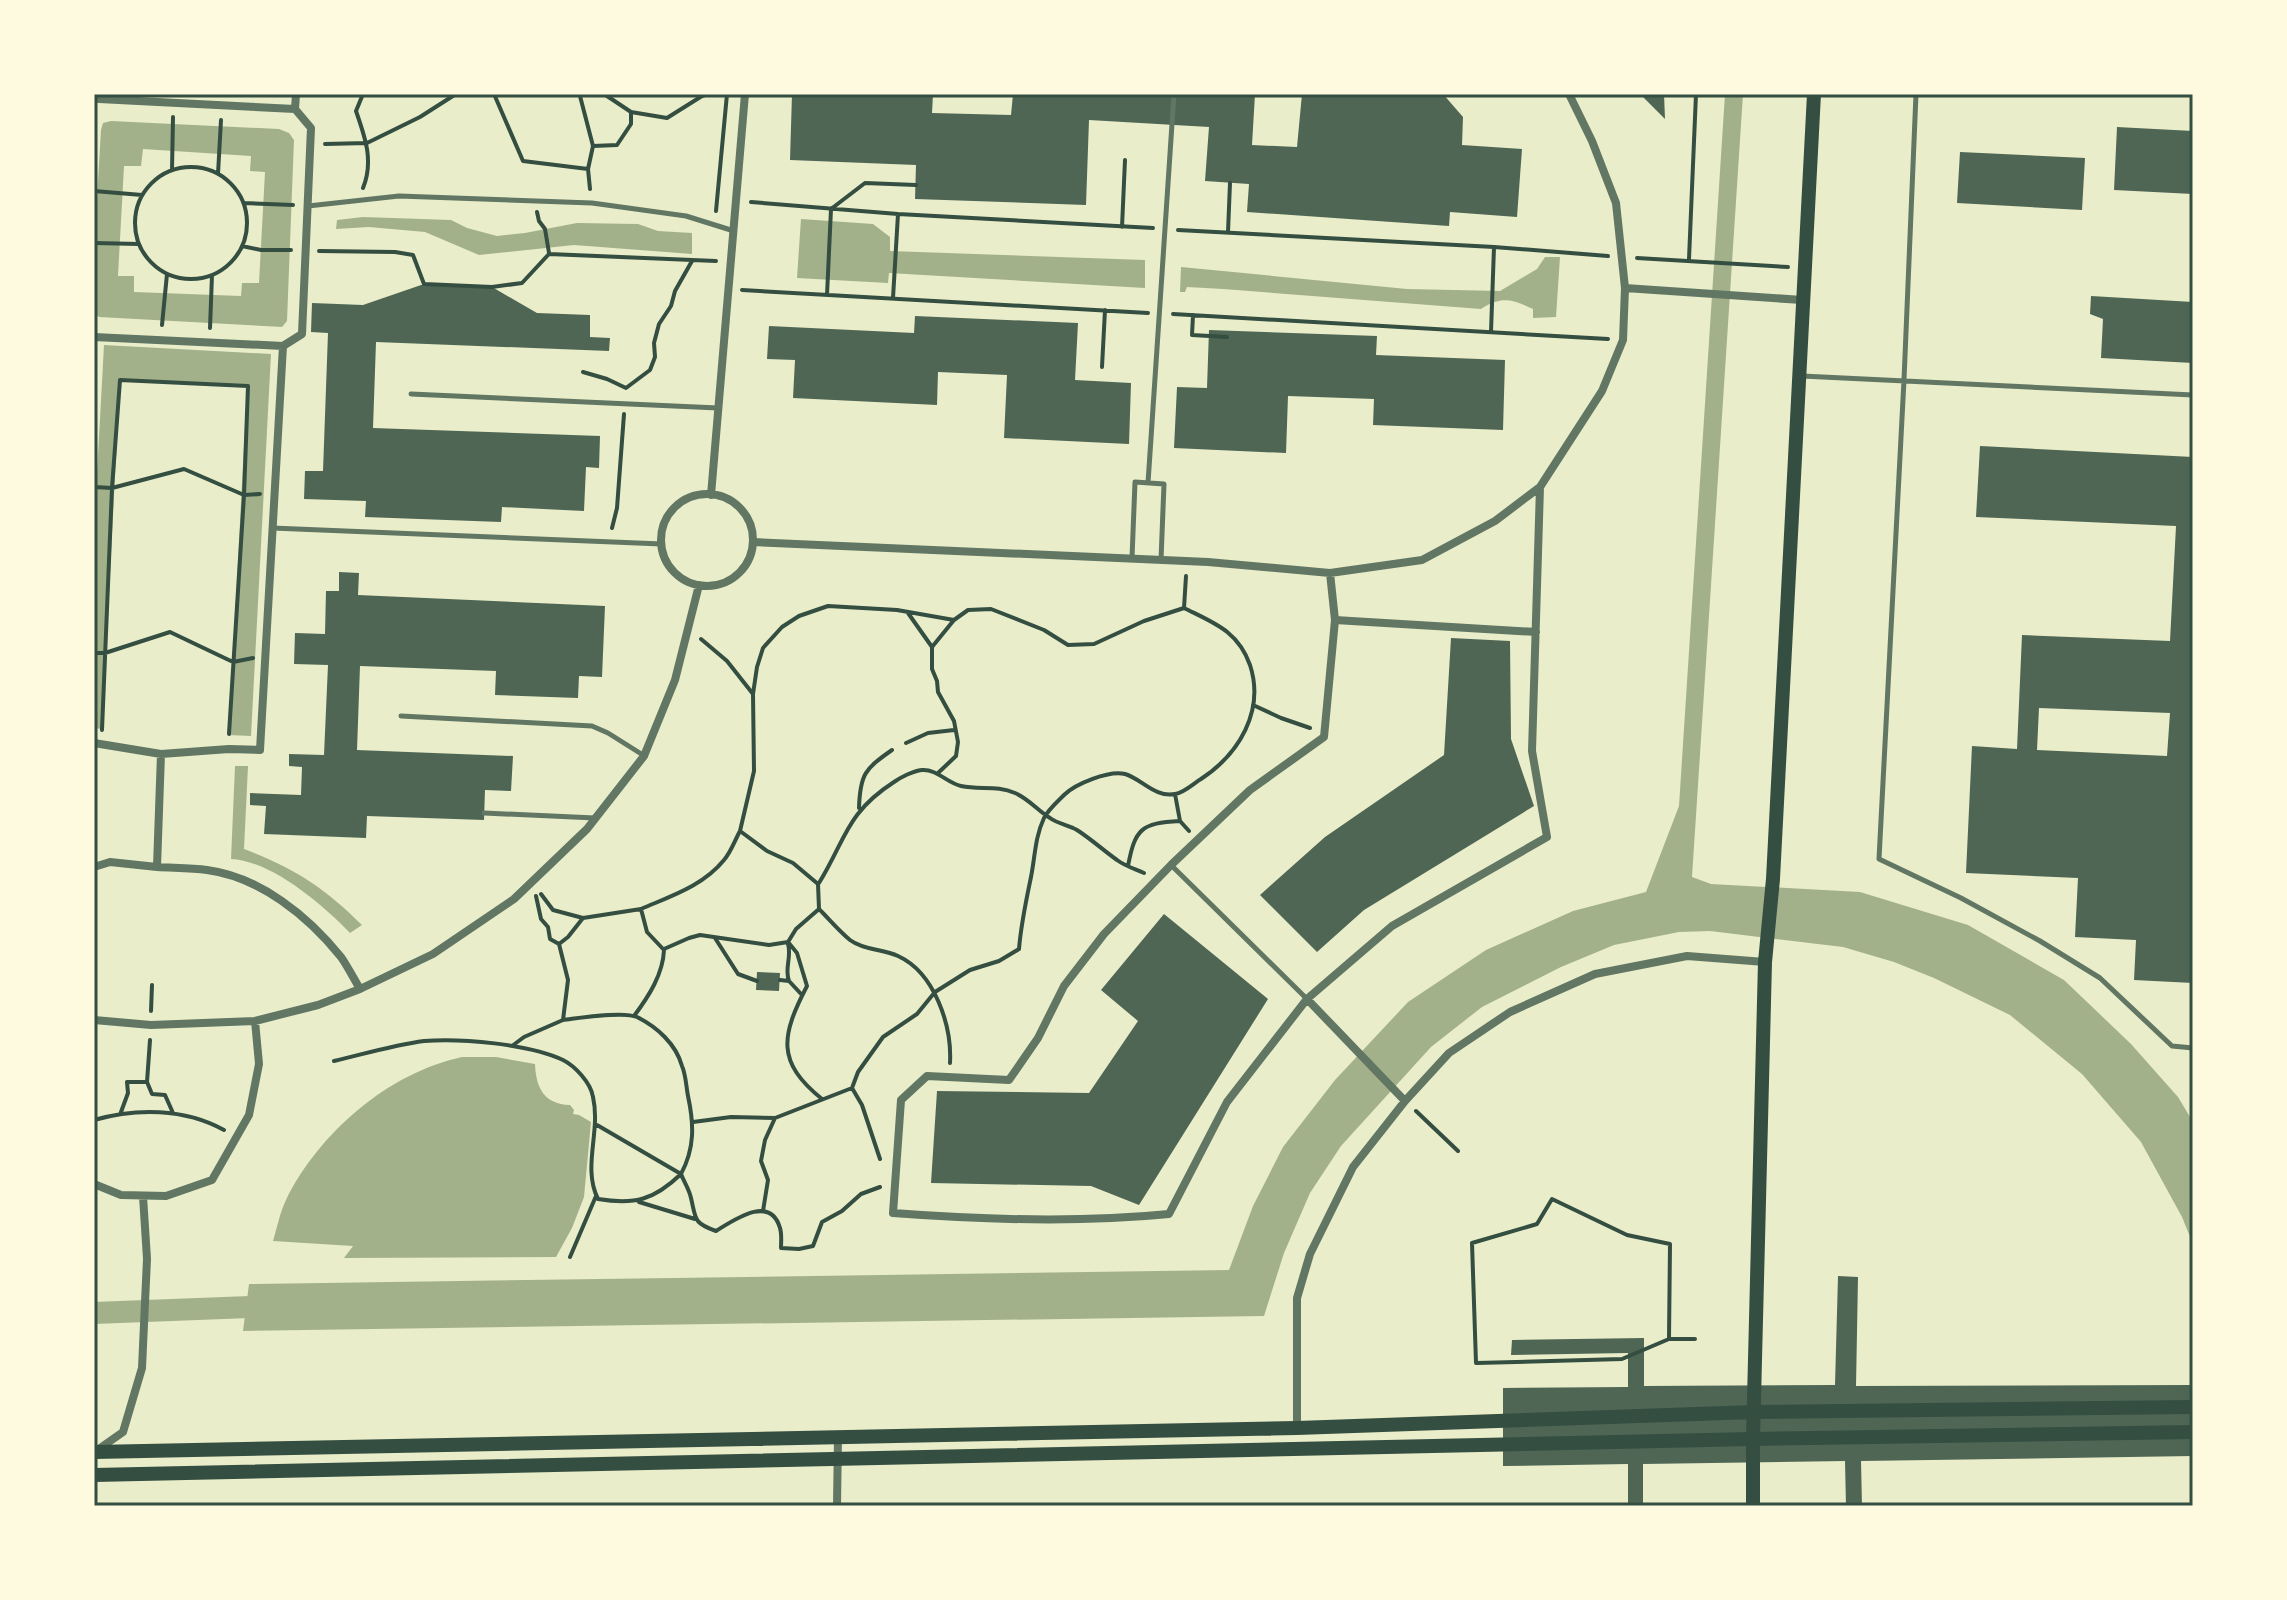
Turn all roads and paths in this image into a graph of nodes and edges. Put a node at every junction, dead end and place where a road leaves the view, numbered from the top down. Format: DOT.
graph roads {
  1 [pos="296,94"];
  2 [pos="363,94"];
  3 [pos="456,94"];
  4 [pos="494,94"];
  5 [pos="585,94"];
  6 [pos="604,94"];
  7 [pos="708,94"];
  8 [pos="727,94"];
  9 [pos="745,94"];
  10 [pos="1174,94"];
  11 [pos="1569,94"];
  12 [pos="1696,94"];
  13 [pos="1814,94"];
  14 [pos="1916,94"];
  15 [pos="97,99"];
  16 [pos="295,109"];
  17 [pos="631,112"];
  18 [pos="173,114"];
  19 [pos="221,117"];
  20 [pos="367,143"];
  21 [pos="310,144"];
  22 [pos="593,146"];
  23 [pos="1125,160"];
  24 [pos="588,169"];
  25 [pos="172,170"];
  26 [pos="218,174"];
  27 [pos="1230,183"];
  28 [pos="916,185"];
  29 [pos="94,191"];
  30 [pos="142,195"];
  31 [pos="357,201"];
  32 [pos="244,203"];
  33 [pos="592,203"];
  34 [pos="296,205"];
  35 [pos="307,206"];
  36 [pos="898,214"];
  37 [pos="714,224"];
  38 [pos="1122,227"];
  39 [pos="545,229"];
  40 [pos="734,231"];
  41 [pos="1228,232"];
  42 [pos="94,243"];
  43 [pos="139,244"];
  44 [pos="242,246"];
  45 [pos="1494,247"];
  46 [pos="300,250"];
  47 [pos="549,254"];
  48 [pos="1622,257"];
  49 [pos="1689,260"];
  50 [pos="692,261"];
  51 [pos="730,262"];
  52 [pos="1804,268"];
  53 [pos="167,274"];
  54 [pos="212,275"];
  55 [pos="1625,288"];
  56 [pos="727,289"];
  57 [pos="827,295"];
  58 [pos="893,298"];
  59 [pos="1802,300"];
  60 [pos="1105,310"];
  61 [pos="1159,313"];
  62 [pos="1193,315"];
  63 [pos="162,330"];
  64 [pos="210,332"];
  65 [pos="1491,332"];
  66 [pos="94,337"];
  67 [pos="1227,337"];
  68 [pos="1623,340"];
  69 [pos="283,346"];
  70 [pos="1102,367"];
  71 [pos="583,372"];
  72 [pos="1798,375"];
  73 [pos="1904,380"];
  74 [pos="411,394"];
  75 [pos="2193,395"];
  76 [pos="625,404"];
  77 [pos="718,408"];
  78 [pos="1148,483"];
  79 [pos="94,487"];
  80 [pos="1540,487"];
  81 [pos="112,488"];
  82 [pos="244,495"];
  83 [pos="711,495"];
  84 [pos="272,528"];
  85 [pos="608,542"];
  86 [pos="753,542"];
  87 [pos="662,544"];
  88 [pos="1132,559"];
  89 [pos="1161,560"];
  90 [pos="1187,561"];
  91 [pos="1330,573"];
  92 [pos="699,585"];
  93 [pos="1184,608"];
  94 [pos="907,612"];
  95 [pos="954,620"];
  96 [pos="1335,620"];
  97 [pos="688,629"];
  98 [pos="1536,632"];
  99 [pos="932,647"];
  100 [pos="94,653"];
  101 [pos="105,653"];
  102 [pos="233,662"];
  103 [pos="753,694"];
  104 [pos="1253,705"];
  105 [pos="401,716"];
  106 [pos="1312,728"];
  107 [pos="955,730"];
  108 [pos="98,743"];
  109 [pos="906,743"];
  110 [pos="229,749"];
  111 [pos="892,750"];
  112 [pos="161,754"];
  113 [pos="644,756"];
  114 [pos="938,773"];
  115 [pos="1175,794"];
  116 [pos="859,810"];
  117 [pos="484,813"];
  118 [pos="1045,815"];
  119 [pos="596,818"];
  120 [pos="1180,821"];
  121 [pos="740,831"];
  122 [pos="1196,842"];
  123 [pos="1171,865"];
  124 [pos="1128,866"];
  125 [pos="94,867"];
  126 [pos="157,867"];
  127 [pos="532,882"];
  128 [pos="818,884"];
  129 [pos="1151,886"];
  130 [pos="641,909"];
  131 [pos="819,909"];
  132 [pos="583,918"];
  133 [pos="541,919"];
  134 [pos="715,938"];
  135 [pos="788,942"];
  136 [pos="559,944"];
  137 [pos="664,950"];
  138 [pos="1766,957"];
  139 [pos="780,980"];
  140 [pos="757,981"];
  141 [pos="789,981"];
  142 [pos="360,989"];
  143 [pos="935,992"];
  144 [pos="802,995"];
  145 [pos="1307,999"];
  146 [pos="634,1016"];
  147 [pos="94,1020"];
  148 [pos="563,1020"];
  149 [pos="255,1021"];
  150 [pos="511,1046"];
  151 [pos="2193,1048"];
  152 [pos="334,1061"];
  153 [pos="950,1077"];
  154 [pos="852,1088"];
  155 [pos="1402,1098"];
  156 [pos="822,1099"];
  157 [pos="121,1112"];
  158 [pos="173,1114"];
  159 [pos="775,1118"];
  160 [pos="94,1120"];
  161 [pos="693,1122"];
  162 [pos="597,1125"];
  163 [pos="236,1137"];
  164 [pos="1458,1151"];
  165 [pos="881,1168"];
  166 [pos="681,1174"];
  167 [pos="882,1177"];
  168 [pos="94,1184"];
  169 [pos="143,1196"];
  170 [pos="596,1196"];
  171 [pos="637,1201"];
  172 [pos="763,1211"];
  173 [pos="695,1219"];
  174 [pos="570,1257"];
  175 [pos="1669,1339"];
  176 [pos="1695,1339"];
  177 [pos="2193,1407"];
  178 [pos="1754,1412"];
  179 [pos="1297,1428"];
  180 [pos="2193,1432"];
  181 [pos="838,1436"];
  182 [pos="1753,1439"];
  183 [pos="94,1452"];
  184 [pos="837,1459"];
  185 [pos="94,1475"];
  186 [pos="837,1506"];
  187 [pos="1753,1506"];
  1 -- 16 [label="street"];
  2 -- 20 [label="path"];
  3 -- 20 [label="path"];
  4 -- 24 [label="path"];
  5 -- 22 [label="path"];
  6 -- 17 [label="path"];
  7 -- 17 [label="path"];
  8 -- 37 [label="path"];
  9 -- 40 [label="street"];
  10 -- 61 [label="lane"];
  11 -- 48 [label="street"];
  12 -- 49 [label="path"];
  13 -- 52 [label="main road"];
  14 -- 73 [label="lane"];
  15 -- 16 [label="street"];
  16 -- 21 [label="street"];
  17 -- 22 [label="path"];
  18 -- 25 [label="path"];
  19 -- 26 [label="path"];
  20 -- 21 [label="path"];
  20 -- 31 [label="path"];
  21 -- 35 [label="street"];
  22 -- 24 [label="path"];
  23 -- 38 [label="path"];
  24 -- 33 [label="path"];
  25 -- 26 [label="path"];
  25 -- 30 [label="path"];
  26 -- 32 [label="path"];
  27 -- 41 [label="path"];
  28 -- 57 [label="path"];
  29 -- 30 [label="path"];
  30 -- 43 [label="path"];
  31 -- 33 [label="lane"];
  31 -- 35 [label="lane"];
  32 -- 34 [label="path"];
  32 -- 44 [label="path"];
  33 -- 37 [label="lane"];
  35 -- 46 [label="street"];
  36 -- 58 [label="path"];
  37 -- 40 [label="lane"];
  39 -- 47 [label="path"];
  40 -- 51 [label="street"];
  42 -- 43 [label="path"];
  43 -- 53 [label="path"];
  44 -- 46 [label="path"];
  44 -- 54 [label="path"];
  45 -- 65 [label="path"];
  46 -- 47 [label="path"];
  46 -- 69 [label="street"];
  47 -- 50 [label="path"];
  48 -- 49 [label="path"];
  48 -- 55 [label="street"];
  49 -- 52 [label="path"];
  50 -- 51 [label="path"];
  50 -- 71 [label="path"];
  51 -- 56 [label="street"];
  52 -- 59 [label="main road"];
  53 -- 54 [label="path"];
  53 -- 63 [label="path"];
  54 -- 64 [label="path"];
  55 -- 59 [label="street"];
  55 -- 68 [label="street"];
  56 -- 57 [label="path"];
  56 -- 77 [label="street"];
  57 -- 58 [label="path"];
  58 -- 60 [label="path"];
  59 -- 72 [label="main road"];
  60 -- 61 [label="path"];
  60 -- 70 [label="path"];
  61 -- 62 [label="path"];
  61 -- 78 [label="lane"];
  62 -- 65 [label="path"];
  62 -- 67 [label="path"];
  65 -- 68 [label="path"];
  66 -- 69 [label="street"];
  68 -- 80 [label="street"];
  69 -- 84 [label="street"];
  72 -- 73 [label="lane"];
  72 -- 138 [label="main road"];
  73 -- 75 [label="lane"];
  73 -- 151 [label="lane"];
  74 -- 76 [label="lane"];
  76 -- 77 [label="lane"];
  76 -- 85 [label="path"];
  77 -- 83 [label="street"];
  78 -- 88 [label="lane"];
  78 -- 89 [label="lane"];
  79 -- 81 [label="path"];
  80 -- 91 [label="street"];
  80 -- 98 [label="street"];
  81 -- 82 [label="path"];
  81 -- 82 [label="path"];
  81 -- 101 [label="path"];
  82 -- 102 [label="path"];
  83 -- 86 [label="street"];
  83 -- 87 [label="street"];
  84 -- 85 [label="lane"];
  84 -- 110 [label="street"];
  85 -- 87 [label="lane"];
  86 -- 88 [label="street"];
  86 -- 92 [label="street"];
  87 -- 92 [label="street"];
  88 -- 89 [label="street"];
  89 -- 90 [label="street"];
  90 -- 91 [label="street"];
  90 -- 93 [label="path"];
  91 -- 96 [label="street"];
  92 -- 97 [label="street"];
  93 -- 95 [label="path"];
  93 -- 104 [label="path"];
  94 -- 95 [label="path"];
  94 -- 99 [label="path"];
  94 -- 103 [label="path"];
  95 -- 99 [label="path"];
  96 -- 98 [label="street"];
  96 -- 122 [label="street"];
  97 -- 103 [label="path"];
  97 -- 113 [label="street"];
  98 -- 145 [label="street"];
  99 -- 107 [label="path"];
  100 -- 101 [label="path"];
  101 -- 102 [label="path"];
  101 -- 108 [label="path"];
  102 -- 110 [label="path"];
  103 -- 121 [label="path"];
  104 -- 106 [label="path"];
  104 -- 115 [label="path"];
  105 -- 113 [label="lane"];
  107 -- 109 [label="path"];
  107 -- 114 [label="path"];
  108 -- 112 [label="street"];
  110 -- 112 [label="street"];
  111 -- 116 [label="path"];
  112 -- 126 [label="street"];
  113 -- 119 [label="street"];
  114 -- 116 [label="path"];
  114 -- 118 [label="path"];
  115 -- 118 [label="path"];
  115 -- 120 [label="path"];
  116 -- 128 [label="path"];
  117 -- 119 [label="lane"];
  118 -- 124 [label="path"];
  118 -- 143 [label="path"];
  119 -- 127 [label="street"];
  120 -- 122 [label="path"];
  120 -- 124 [label="path"];
  121 -- 128 [label="path"];
  121 -- 130 [label="path"];
  122 -- 123 [label="street"];
  123 -- 129 [label="street"];
  123 -- 145 [label="lane"];
  124 -- 129 [label="path"];
  125 -- 126 [label="street"];
  126 -- 142 [label="street"];
  127 -- 132 [label="path"];
  127 -- 142 [label="street"];
  128 -- 131 [label="path"];
  129 -- 153 [label="street"];
  130 -- 132 [label="path"];
  130 -- 137 [label="path"];
  131 -- 135 [label="path"];
  131 -- 143 [label="path"];
  132 -- 136 [label="path"];
  133 -- 136 [label="path"];
  134 -- 135 [label="path"];
  134 -- 137 [label="path"];
  134 -- 140 [label="path"];
  135 -- 141 [label="path"];
  135 -- 144 [label="path"];
  136 -- 148 [label="path"];
  137 -- 146 [label="path"];
  138 -- 155 [label="street"];
  138 -- 178 [label="main road"];
  139 -- 141 [label="path"];
  141 -- 144 [label="path"];
  142 -- 149 [label="street"];
  143 -- 153 [label="path"];
  143 -- 154 [label="path"];
  144 -- 156 [label="path"];
  145 -- 153 [label="street"];
  145 -- 155 [label="street"];
  146 -- 148 [label="path"];
  146 -- 161 [label="path"];
  147 -- 149 [label="street"];
  148 -- 150 [label="path"];
  149 -- 163 [label="street"];
  150 -- 152 [label="path"];
  150 -- 162 [label="path"];
  154 -- 156 [label="path"];
  154 -- 165 [label="path"];
  155 -- 164 [label="path"];
  155 -- 179 [label="street"];
  156 -- 159 [label="path"];
  157 -- 158 [label="path"];
  157 -- 158 [label="path"];
  157 -- 160 [label="path"];
  158 -- 163 [label="path"];
  159 -- 161 [label="path"];
  159 -- 172 [label="path"];
  161 -- 166 [label="path"];
  162 -- 166 [label="path"];
  162 -- 170 [label="path"];
  163 -- 169 [label="street"];
  166 -- 171 [label="path"];
  166 -- 173 [label="path"];
  167 -- 172 [label="path"];
  168 -- 169 [label="street"];
  169 -- 183 [label="street"];
  170 -- 171 [label="path"];
  170 -- 174 [label="path"];
  171 -- 173 [label="path"];
  172 -- 173 [label="path"];
  175 -- 175 [label="path"];
  175 -- 176 [label="path"];
  177 -- 178 [label="main road"];
  178 -- 179 [label="main road"];
  178 -- 182 [label="main road"];
  179 -- 181 [label="main road"];
  180 -- 182 [label="main road"];
  181 -- 183 [label="main road"];
  181 -- 184 [label="street"];
  182 -- 184 [label="main road"];
  182 -- 187 [label="main road"];
  184 -- 185 [label="main road"];
  184 -- 186 [label="street"];
}
